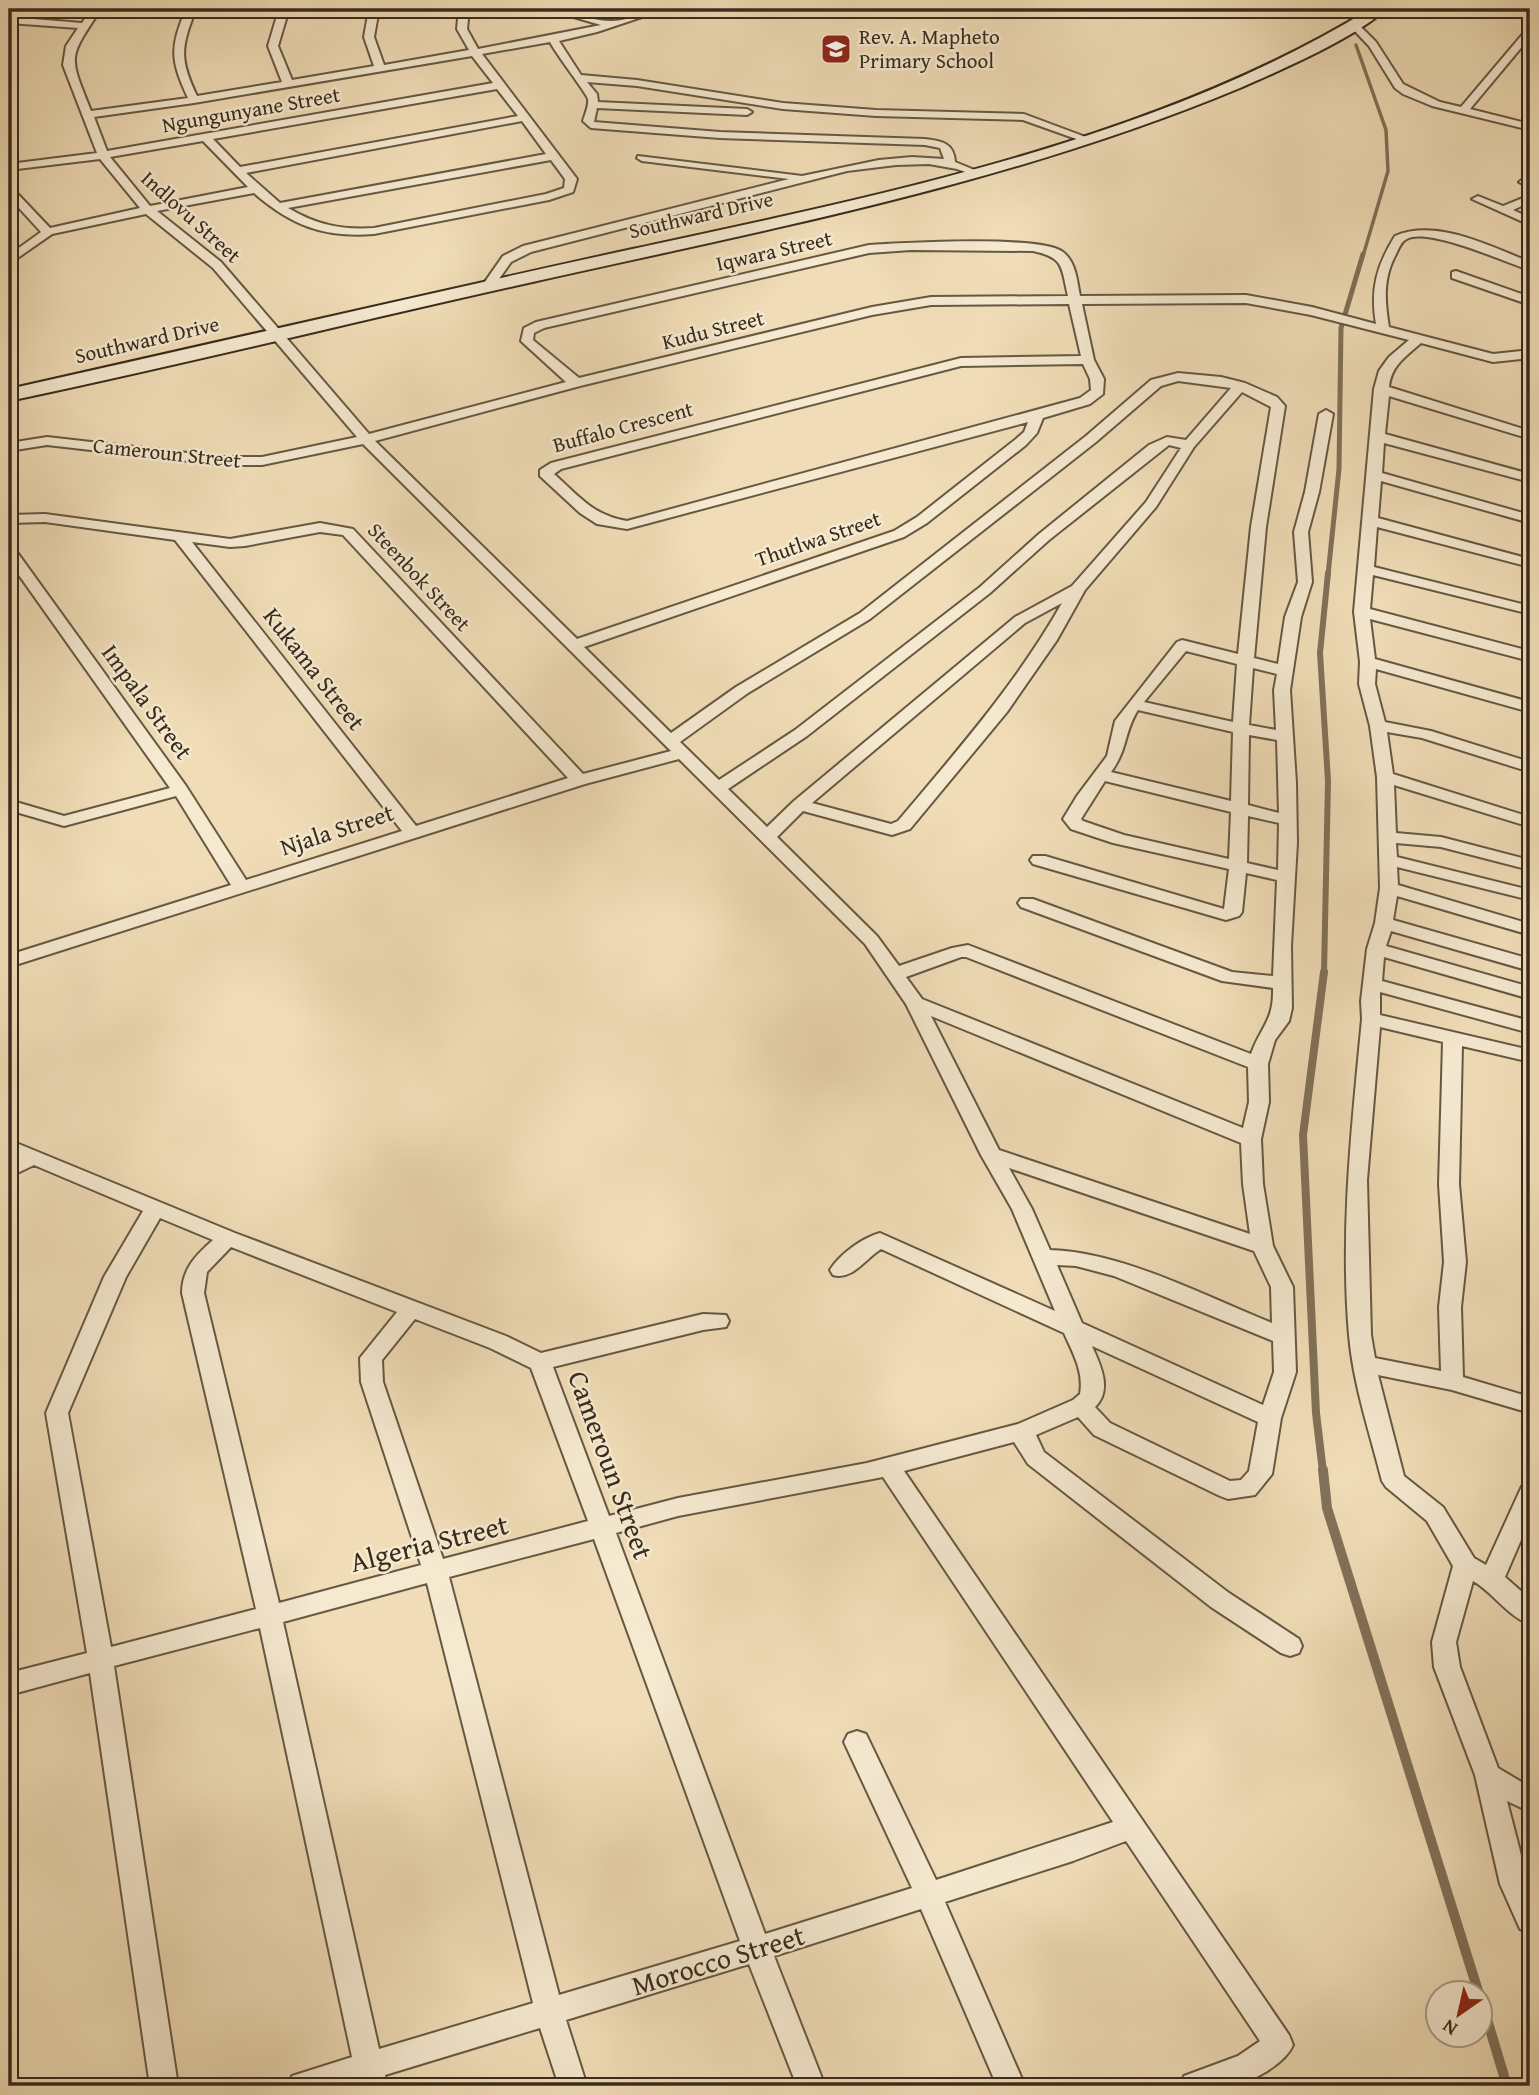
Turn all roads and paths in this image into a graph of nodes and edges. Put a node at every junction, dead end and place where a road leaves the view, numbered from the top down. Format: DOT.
graph roads {
  1 [pos="96,9"];
  2 [pos="191,9"];
  3 [pos="284,9"];
  4 [pos="374,9"];
  5 [pos="464,9"];
  6 [pos="551,9"];
  7 [pos="661,9"];
  8 [pos="1379,9"];
  9 [pos="9,20"];
  10 [pos="613,24"];
  11 [pos="1354,25"];
  12 [pos="85,26"];
  13 [pos="1530,31"];
  14 [pos="553,39"];
  15 [pos="476,52"];
  16 [pos="380,68"];
  17 [pos="578,78"];
  18 [pos="288,84"];
  19 [pos="500,85"];
  20 [pos="194,100"];
  21 [pos="594,106"];
  22 [pos="783,106"];
  23 [pos="1463,111"];
  24 [pos="87,115"];
  25 [pos="523,118"];
  26 [pos="1529,126"];
  27 [pos="206,138"];
  28 [pos="1086,139"];
  29 [pos="861,140"];
  30 [pos="103,155"];
  31 [pos="553,156"];
  32 [pos="642,158"];
  33 [pos="950,163"];
  34 [pos="9,167"];
  35 [pos="238,172"];
  36 [pos="975,173"];
  37 [pos="1530,177"];
  38 [pos="805,178"];
  39 [pos="1530,185"];
  40 [pos="255,189"];
  41 [pos="9,191"];
  42 [pos="1530,198"];
  43 [pos="1478,199"];
  44 [pos="14,206"];
  45 [pos="276,206"];
  46 [pos="147,209"];
  47 [pos="1504,209"];
  48 [pos="1530,222"];
  49 [pos="48,232"];
  50 [pos="9,260"];
  51 [pos="1530,266"];
  52 [pos="1456,275"];
  53 [pos="488,286"];
  54 [pos="1075,299"];
  55 [pos="1530,300"];
  56 [pos="1383,330"];
  57 [pos="277,333"];
  58 [pos="1418,339"];
  59 [pos="1530,354"];
  60 [pos="1088,360"];
  61 [pos="576,383"];
  62 [pos="1240,386"];
  63 [pos="1381,388"];
  64 [pos="9,395"];
  65 [pos="1117,395"];
  66 [pos="1326,414"];
  67 [pos="1037,415"];
  68 [pos="1530,435"];
  69 [pos="1379,437"];
  70 [pos="366,439"];
  71 [pos="1189,445"];
  72 [pos="9,447"];
  73 [pos="1375,475"];
  74 [pos="1530,478"];
  75 [pos="9,519"];
  76 [pos="1530,519"];
  77 [pos="1372,521"];
  78 [pos="179,535"];
  79 [pos="9,551"];
  80 [pos="1530,563"];
  81 [pos="1365,569"];
  82 [pos="1078,588"];
  83 [pos="1530,610"];
  84 [pos="1362,612"];
  85 [pos="575,645"];
  86 [pos="1530,656"];
  87 [pos="1246,661"];
  88 [pos="1368,662"];
  89 [pos="1285,671"];
  90 [pos="1134,704"];
  91 [pos="1530,708"];
  92 [pos="1378,726"];
  93 [pos="1241,730"];
  94 [pos="1286,737"];
  95 [pos="675,748"];
  96 [pos="1530,766"];
  97 [pos="1101,775"];
  98 [pos="1385,778"];
  99 [pos="579,780"];
  100 [pos="720,787"];
  101 [pos="180,790"];
  102 [pos="9,805"];
  103 [pos="800,805"];
  104 [pos="1238,808"];
  105 [pos="1287,820"];
  106 [pos="1530,822"];
  107 [pos="412,832"];
  108 [pos="767,837"];
  109 [pos="1387,837"];
  110 [pos="1039,860"];
  111 [pos="1388,860"];
  112 [pos="1530,865"];
  113 [pos="1240,867"];
  114 [pos="1285,877"];
  115 [pos="240,886"];
  116 [pos="1389,888"];
  117 [pos="1530,895"];
  118 [pos="1027,903"];
  119 [pos="1384,923"];
  120 [pos="1530,929"];
  121 [pos="1376,949"];
  122 [pos="9,961"];
  123 [pos="1530,965"];
  124 [pos="895,974"];
  125 [pos="1282,984"];
  126 [pos="1372,984"];
  127 [pos="1530,993"];
  128 [pos="915,1003"];
  129 [pos="1371,1019"];
  130 [pos="1530,1027"];
  131 [pos="1453,1037"];
  132 [pos="1530,1056"];
  133 [pos="1258,1064"];
  134 [pos="1251,1139"];
  135 [pos="9,1147"];
  136 [pos="991,1155"];
  137 [pos="32,1157"];
  138 [pos="9,1170"];
  139 [pos="155,1208"];
  140 [pos="228,1238"];
  141 [pos="1262,1246"];
  142 [pos="1043,1257"];
  143 [pos="841,1270"];
  144 [pos="412,1308"];
  145 [pos="718,1321"];
  146 [pos="1073,1328"];
  147 [pos="1285,1338"];
  148 [pos="539,1362"];
  149 [pos="1365,1364"];
  150 [pos="1452,1382"];
  151 [pos="1530,1405"];
  152 [pos="1081,1406"];
  153 [pos="1270,1418"];
  154 [pos="1023,1431"];
  155 [pos="878,1469"];
  156 [pos="1530,1492"];
  157 [pos="603,1528"];
  158 [pos="1465,1565"];
  159 [pos="436,1573"];
  160 [pos="1492,1580"];
  161 [pos="269,1613"];
  162 [pos="1530,1614"];
  163 [pos="1290,1646"];
  164 [pos="101,1660"];
  165 [pos="9,1684"];
  166 [pos="857,1742"];
  167 [pos="1489,1775"];
  168 [pos="1530,1801"];
  169 [pos="1131,1827"];
  170 [pos="928,1893"];
  171 [pos="1530,1920"];
  172 [pos="757,1949"];
  173 [pos="549,2010"];
  174 [pos="370,2076"];
  175 [pos="164,2086"];
  176 [pos="302,2086"];
  177 [pos="573,2086"];
  178 [pos="811,2086"];
  179 [pos="1011,2086"];
  180 [pos="1194,2086"];
  1 -- 12 [label="street, Indlovu Street"];
  2 -- 20 [label="street"];
  3 -- 18 [label="street"];
  4 -- 16 [label="street"];
  5 -- 15 [label="street"];
  6 -- 10 [label="street"];
  7 -- 10 [label="street"];
  8 -- 11 [label="main road, Southward Drive"];
  9 -- 12 [label="street"];
  10 -- 14 [label="street"];
  11 -- 23 [label="street"];
  11 -- 28 [label="main road, Southward Drive"];
  12 -- 24 [label="street, Indlovu Street"];
  13 -- 23 [label="street"];
  14 -- 15 [label="street"];
  14 -- 17 [label="street"];
  15 -- 16 [label="street"];
  15 -- 19 [label="street"];
  16 -- 18 [label="street"];
  17 -- 21 [label="street"];
  17 -- 22 [label="street"];
  18 -- 20 [label="street"];
  19 -- 25 [label="street"];
  19 -- 27 [label="street, Ngungunyane Street"];
  20 -- 24 [label="street"];
  21 -- 22 [label="street"];
  21 -- 29 [label="street"];
  22 -- 29 [label="street"];
  23 -- 26 [label="street"];
  24 -- 30 [label="street, Indlovu Street"];
  25 -- 31 [label="street"];
  25 -- 35 [label="street"];
  27 -- 30 [label="street, Ngungunyane Street"];
  27 -- 35 [label="street"];
  28 -- 29 [label="street"];
  28 -- 36 [label="main road, Southward Drive"];
  29 -- 33 [label="street"];
  29 -- 33 [label="street"];
  29 -- 38 [label="street"];
  30 -- 34 [label="street, Ngungunyane Street"];
  30 -- 46 [label="street, Indlovu Street"];
  31 -- 45 [label="street"];
  31 -- 45 [label="street"];
  32 -- 38 [label="street"];
  33 -- 36 [label="street"];
  35 -- 40 [label="street"];
  36 -- 53 [label="main road, Southward Drive"];
  37 -- 39 [label="street"];
  38 -- 53 [label="street"];
  40 -- 45 [label="street"];
  40 -- 46 [label="street"];
  41 -- 44 [label="street"];
  42 -- 47 [label="street"];
  43 -- 47 [label="street"];
  44 -- 49 [label="street"];
  46 -- 49 [label="street"];
  46 -- 57 [label="street, Indlovu Street"];
  47 -- 48 [label="street"];
  49 -- 50 [label="street"];
  51 -- 56 [label="street"];
  52 -- 55 [label="street"];
  53 -- 57 [label="main road, Southward Drive"];
  54 -- 56 [label="street, Kudu Street"];
  54 -- 60 [label="street"];
  54 -- 61 [label="street, Kudu Street"];
  54 -- 61 [label="street, Iqwara Street"];
  56 -- 58 [label="street, Kudu Street"];
  57 -- 64 [label="main road, Southward Drive"];
  57 -- 70 [label="street, Indlovu Street"];
  58 -- 59 [label="street, Kudu Street"];
  58 -- 63 [label="street"];
  60 -- 65 [label="street"];
  60 -- 67 [label="street, Buffalo Crescent"];
  61 -- 70 [label="street, Kudu Street"];
  62 -- 65 [label="street"];
  62 -- 71 [label="street"];
  62 -- 87 [label="street"];
  63 -- 68 [label="street"];
  63 -- 69 [label="street"];
  65 -- 67 [label="street, Buffalo Crescent"];
  65 -- 95 [label="street"];
  66 -- 89 [label="street"];
  67 -- 85 [label="street, Thutlwa Street"];
  69 -- 73 [label="street"];
  69 -- 74 [label="street"];
  70 -- 72 [label="street, Cameroun Street"];
  70 -- 85 [label="street, Indlovu Street"];
  71 -- 82 [label="street"];
  71 -- 100 [label="street"];
  73 -- 76 [label="street"];
  73 -- 77 [label="street"];
  75 -- 78 [label="street, Steenbok Street"];
  77 -- 80 [label="street"];
  77 -- 81 [label="street"];
  78 -- 99 [label="street, Steenbok Street"];
  78 -- 107 [label="street, Kukama Street"];
  79 -- 101 [label="street, Impala Street"];
  81 -- 83 [label="street"];
  81 -- 84 [label="street"];
  82 -- 103 [label="street"];
  82 -- 103 [label="street"];
  84 -- 86 [label="street"];
  84 -- 88 [label="street"];
  85 -- 95 [label="street, Indlovu Street"];
  87 -- 89 [label="street"];
  87 -- 90 [label="street"];
  87 -- 93 [label="street"];
  88 -- 91 [label="street"];
  88 -- 92 [label="street"];
  89 -- 94 [label="street"];
  90 -- 93 [label="street"];
  90 -- 97 [label="street"];
  92 -- 96 [label="street"];
  92 -- 98 [label="street"];
  93 -- 94 [label="street"];
  93 -- 104 [label="street"];
  94 -- 105 [label="street"];
  95 -- 99 [label="street, Njala Street"];
  95 -- 100 [label="street, Indlovu Street"];
  97 -- 104 [label="street"];
  97 -- 113 [label="street"];
  98 -- 106 [label="street"];
  98 -- 109 [label="street"];
  99 -- 107 [label="street, Njala Street"];
  100 -- 108 [label="street, Indlovu Street"];
  101 -- 102 [label="street"];
  101 -- 115 [label="street, Impala Street"];
  103 -- 108 [label="street"];
  104 -- 105 [label="street"];
  104 -- 113 [label="street"];
  105 -- 114 [label="street"];
  107 -- 115 [label="street, Njala Street"];
  108 -- 124 [label="street, Indlovu Street"];
  109 -- 111 [label="street"];
  109 -- 112 [label="street"];
  110 -- 113 [label="street"];
  111 -- 116 [label="street"];
  111 -- 117 [label="street"];
  113 -- 114 [label="street"];
  114 -- 125 [label="street"];
  115 -- 122 [label="street, Njala Street"];
  116 -- 119 [label="street"];
  116 -- 120 [label="street"];
  118 -- 125 [label="street"];
  119 -- 121 [label="street"];
  119 -- 123 [label="street"];
  121 -- 126 [label="street"];
  121 -- 127 [label="street"];
  124 -- 128 [label="street, Indlovu Street"];
  124 -- 133 [label="street"];
  125 -- 133 [label="street"];
  126 -- 129 [label="street"];
  126 -- 130 [label="street"];
  128 -- 134 [label="street"];
  128 -- 136 [label="street, Indlovu Street"];
  129 -- 131 [label="street"];
  129 -- 149 [label="street"];
  131 -- 132 [label="street"];
  131 -- 150 [label="street"];
  133 -- 134 [label="street"];
  134 -- 141 [label="street"];
  135 -- 137 [label="street, Cameroun Street"];
  136 -- 141 [label="street"];
  136 -- 142 [label="street, Indlovu Street"];
  137 -- 138 [label="street"];
  137 -- 139 [label="street, Cameroun Street"];
  139 -- 140 [label="street, Cameroun Street"];
  139 -- 164 [label="street"];
  140 -- 144 [label="street, Cameroun Street"];
  140 -- 161 [label="street"];
  141 -- 147 [label="street"];
  142 -- 146 [label="street, Indlovu Street"];
  142 -- 147 [label="street"];
  143 -- 146 [label="street"];
  144 -- 148 [label="street, Cameroun Street"];
  144 -- 159 [label="street"];
  145 -- 148 [label="street"];
  146 -- 152 [label="street, Indlovu Street"];
  146 -- 153 [label="street"];
  147 -- 153 [label="street"];
  148 -- 157 [label="street, Cameroun Street"];
  149 -- 150 [label="street"];
  149 -- 158 [label="street"];
  150 -- 151 [label="street"];
  152 -- 153 [label="street"];
  152 -- 154 [label="street, Algeria Street"];
  154 -- 155 [label="street, Algeria Street"];
  154 -- 163 [label="street"];
  155 -- 157 [label="street, Algeria Street"];
  155 -- 169 [label="street"];
  156 -- 160 [label="street"];
  157 -- 159 [label="street, Algeria Street"];
  157 -- 172 [label="street, Cameroun Street"];
  158 -- 160 [label="street"];
  158 -- 167 [label="street"];
  159 -- 161 [label="street, Algeria Street"];
  159 -- 173 [label="street"];
  160 -- 162 [label="street"];
  161 -- 164 [label="street, Algeria Street"];
  161 -- 174 [label="street"];
  164 -- 165 [label="street, Algeria Street"];
  164 -- 175 [label="street"];
  166 -- 170 [label="street"];
  167 -- 168 [label="street"];
  167 -- 171 [label="street"];
  169 -- 170 [label="street, Morocco Street"];
  169 -- 180 [label="street"];
  170 -- 172 [label="street, Morocco Street"];
  170 -- 179 [label="street"];
  172 -- 173 [label="street, Morocco Street"];
  172 -- 178 [label="street, Cameroun Street"];
  173 -- 174 [label="street, Morocco Street"];
  173 -- 177 [label="street"];
  174 -- 176 [label="street, Morocco Street"];
}
